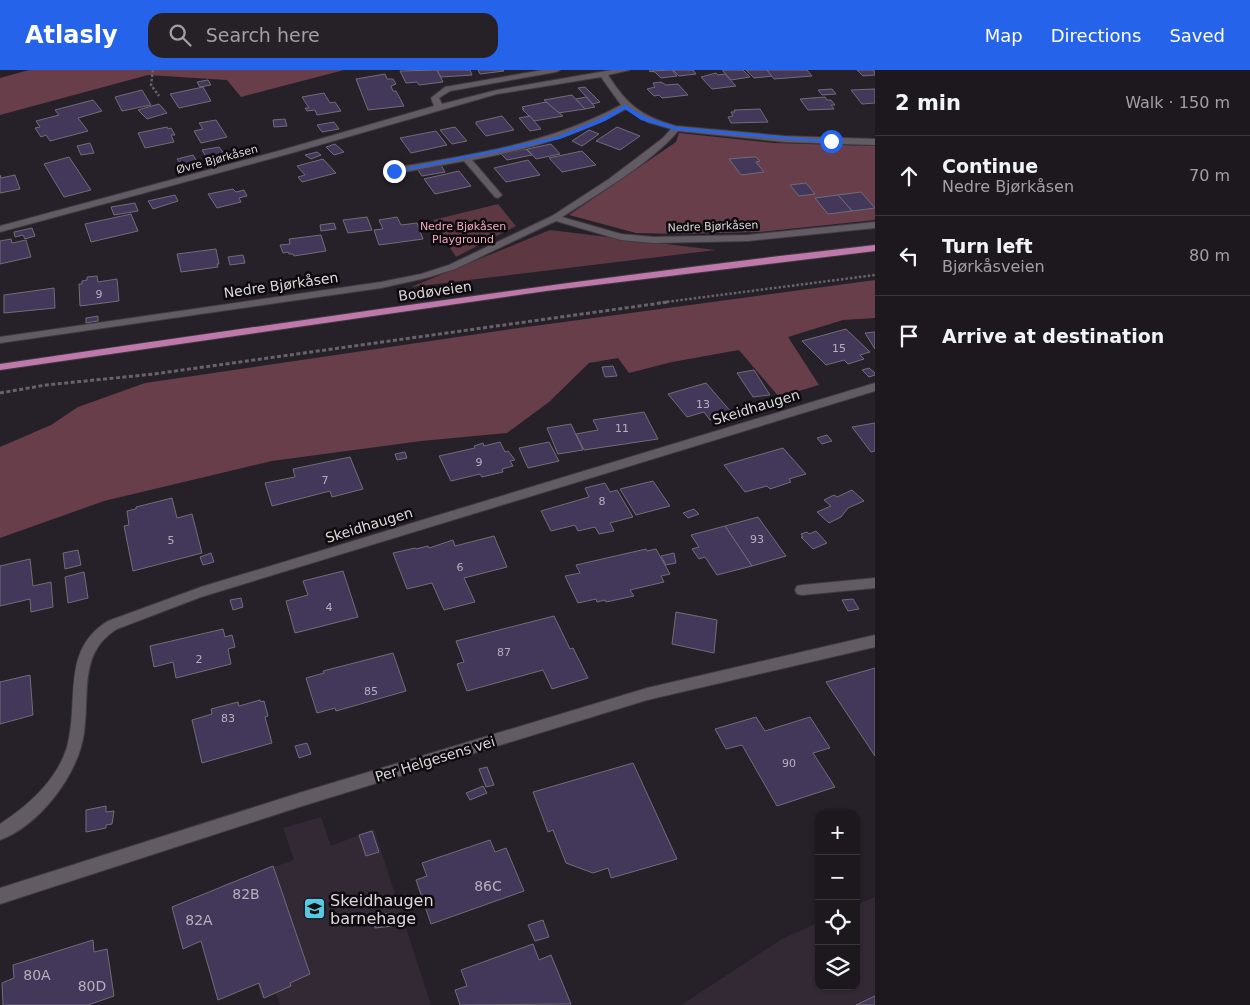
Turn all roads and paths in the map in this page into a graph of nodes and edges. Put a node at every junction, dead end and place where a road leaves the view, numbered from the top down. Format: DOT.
graph roads {
  1 [pos="154,70"];
  2 [pos="556,70"];
  3 [pos="626,70"];
  4 [pos="603,74"];
  5 [pos="159,96"];
  6 [pos="625,106"];
  7 [pos="439,107"];
  8 [pos="676,128"];
  9 [pos="875,142"];
  10 [pos="466,158"];
  11 [pos="394,171"];
  12 [pos="498,196"];
  13 [pos="555,218"];
  14 [pos="875,224"];
  15 [pos="0,230"];
  16 [pos="875,248"];
  17 [pos="875,276"];
  18 [pos="0,340"];
  19 [pos="0,368"];
  20 [pos="875,387"];
  21 [pos="0,393"];
  22 [pos="875,583"];
  23 [pos="802,590"];
  24 [pos="875,641"];
  25 [pos="0,833"];
  26 [pos="0,896"];
  1 -- 5 [label="path"];
  2 -- 7 [label="street"];
  3 -- 4 [label="street, Øvre Bjørkåsen"];
  4 -- 6 [label="street"];
  4 -- 7 [label="street, Øvre Bjørkåsen"];
  6 -- 8 [label="street"];
  6 -- 10 [label="street"];
  7 -- 15 [label="street, Øvre Bjørkåsen"];
  8 -- 9 [label="street"];
  8 -- 13 [label="street, Nedre Bjørkåsen"];
  10 -- 11 [label="street"];
  10 -- 12 [label="street"];
  13 -- 14 [label="street, Nedre Bjørkåsen"];
  13 -- 18 [label="street, Nedre Bjørkåsen"];
  16 -- 19 [label="main road, Bodøveien"];
  17 -- 21 [label="path"];
  20 -- 25 [label="street, Skeidhaugen"];
  22 -- 23 [label="street"];
  24 -- 26 [label="street, Per Helgesens vei"];
}
